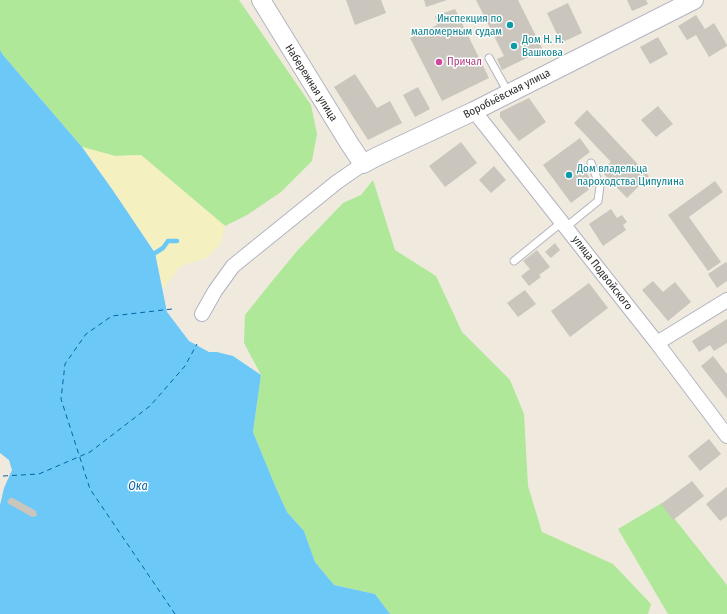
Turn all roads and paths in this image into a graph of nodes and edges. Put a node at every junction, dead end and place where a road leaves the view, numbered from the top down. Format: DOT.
graph roads {
  1 [pos="261,0"];
  2 [pos="694,0"];
  3 [pos="489,58"];
  4 [pos="509,94"];
  5 [pos="474,111"];
  6 [pos="592,163"];
  7 [pos="363,164"];
  8 [pos="564,225"];
  9 [pos="514,261"];
  10 [pos="727,300"];
  11 [pos="202,314"];
  12 [pos="657,343"];
  13 [pos="727,436"];
  1 -- 7 [label="street, Набережная улица"];
  2 -- 4 [label="street, Воробьёвская улица"];
  3 -- 4 [label="lane"];
  4 -- 5 [label="street, Воробьёвская улица"];
  5 -- 7 [label="street, Воробьёвская улица"];
  5 -- 8 [label="street, улица Подвойского"];
  6 -- 8 [label="lane"];
  7 -- 11 [label="street"];
  8 -- 9 [label="lane"];
  8 -- 12 [label="street, улица Подвойского"];
  10 -- 12 [label="street"];
  12 -- 13 [label="street, улица Подвойского"];
}
